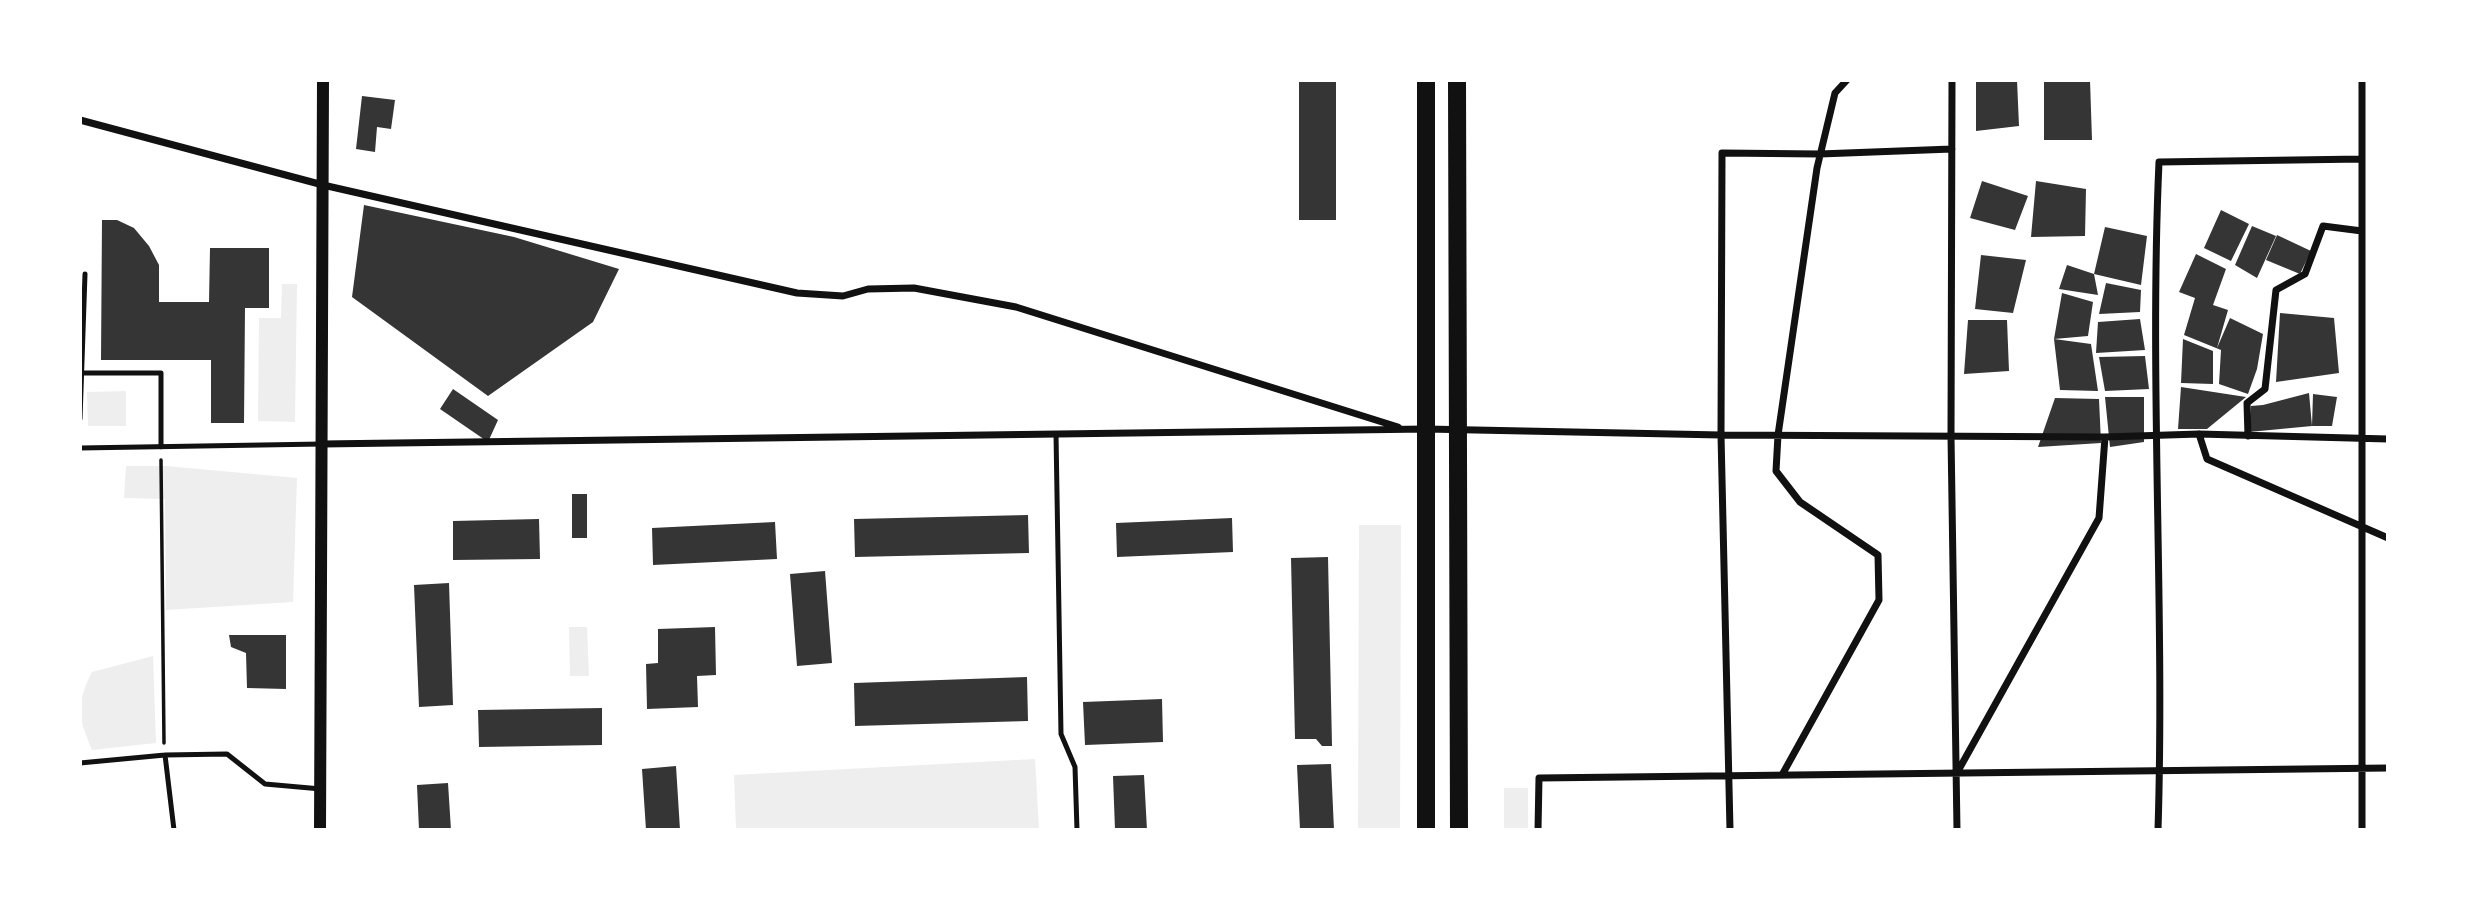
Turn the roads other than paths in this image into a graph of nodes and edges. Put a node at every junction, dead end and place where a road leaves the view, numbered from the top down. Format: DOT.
graph roads {
  1 [pos="323,80"];
  2 [pos="1426,80"];
  3 [pos="1457,80"];
  4 [pos="1847,80"];
  5 [pos="1952,80"];
  6 [pos="2362,80"];
  7 [pos="80,120"];
  8 [pos="1952,149"];
  9 [pos="1820,154"];
  10 [pos="2362,159"];
  11 [pos="323,186"];
  12 [pos="2362,230"];
  13 [pos="85,274"];
  14 [pos="82,373"];
  15 [pos="80,419"];
  16 [pos="1426,429"];
  17 [pos="1406,430"];
  18 [pos="1458,430"];
  19 [pos="1056,434"];
  20 [pos="1721,435"];
  21 [pos="1778,435"];
  22 [pos="2156,435"];
  23 [pos="2199,435"];
  24 [pos="1951,436"];
  25 [pos="2248,436"];
  26 [pos="2105,437"];
  27 [pos="2362,439"];
  28 [pos="2388,439"];
  29 [pos="322,444"];
  30 [pos="161,447"];
  31 [pos="80,448"];
  32 [pos="2362,528"];
  33 [pos="2388,538"];
  34 [pos="164,755"];
  35 [pos="80,763"];
  36 [pos="2362,768"];
  37 [pos="2388,768"];
  38 [pos="2160,771"];
  39 [pos="1957,773"];
  40 [pos="1782,775"];
  41 [pos="1729,776"];
  42 [pos="321,789"];
  43 [pos="174,830"];
  44 [pos="320,830"];
  45 [pos="1077,830"];
  46 [pos="1426,830"];
  47 [pos="1459,830"];
  48 [pos="1538,830"];
  49 [pos="1730,830"];
  50 [pos="1957,830"];
  51 [pos="2158,830"];
  52 [pos="2362,830"];
  1 -- 11 [label="street"];
  2 -- 16 [label="main road"];
  3 -- 18 [label="main road"];
  4 -- 9 [label="street"];
  5 -- 8 [label="street"];
  6 -- 10 [label="street"];
  7 -- 11 [label="street"];
  8 -- 9 [label="street"];
  8 -- 24 [label="street"];
  9 -- 20 [label="street"];
  9 -- 21 [label="street"];
  10 -- 12 [label="street"];
  10 -- 22 [label="street"];
  11 -- 17 [label="street"];
  11 -- 29 [label="street"];
  12 -- 25 [label="street"];
  12 -- 27 [label="street"];
  13 -- 14 [label="lane"];
  14 -- 15 [label="lane"];
  14 -- 30 [label="lane"];
  16 -- 17 [label="street"];
  16 -- 18 [label="street"];
  16 -- 46 [label="main road"];
  17 -- 19 [label="street"];
  18 -- 20 [label="street"];
  18 -- 47 [label="main road"];
  19 -- 29 [label="street"];
  19 -- 45 [label="lane"];
  20 -- 21 [label="street"];
  20 -- 41 [label="street"];
  21 -- 24 [label="street"];
  21 -- 40 [label="street"];
  22 -- 23 [label="street"];
  22 -- 26 [label="street"];
  22 -- 38 [label="street"];
  23 -- 25 [label="street"];
  23 -- 32 [label="street"];
  24 -- 26 [label="street"];
  24 -- 39 [label="street"];
  25 -- 27 [label="street"];
  26 -- 39 [label="street"];
  27 -- 28 [label="street"];
  27 -- 32 [label="street"];
  29 -- 30 [label="lane"];
  29 -- 42 [label="street"];
  30 -- 31 [label="lane"];
  32 -- 33 [label="street"];
  32 -- 36 [label="street"];
  34 -- 35 [label="lane"];
  34 -- 42 [label="lane"];
  34 -- 43 [label="lane"];
  36 -- 37 [label="street"];
  36 -- 38 [label="street"];
  36 -- 52 [label="street"];
  38 -- 39 [label="street"];
  38 -- 51 [label="street"];
  39 -- 40 [label="street"];
  39 -- 50 [label="street"];
  40 -- 41 [label="street"];
  41 -- 48 [label="street"];
  41 -- 49 [label="street"];
  42 -- 44 [label="street"];
}
